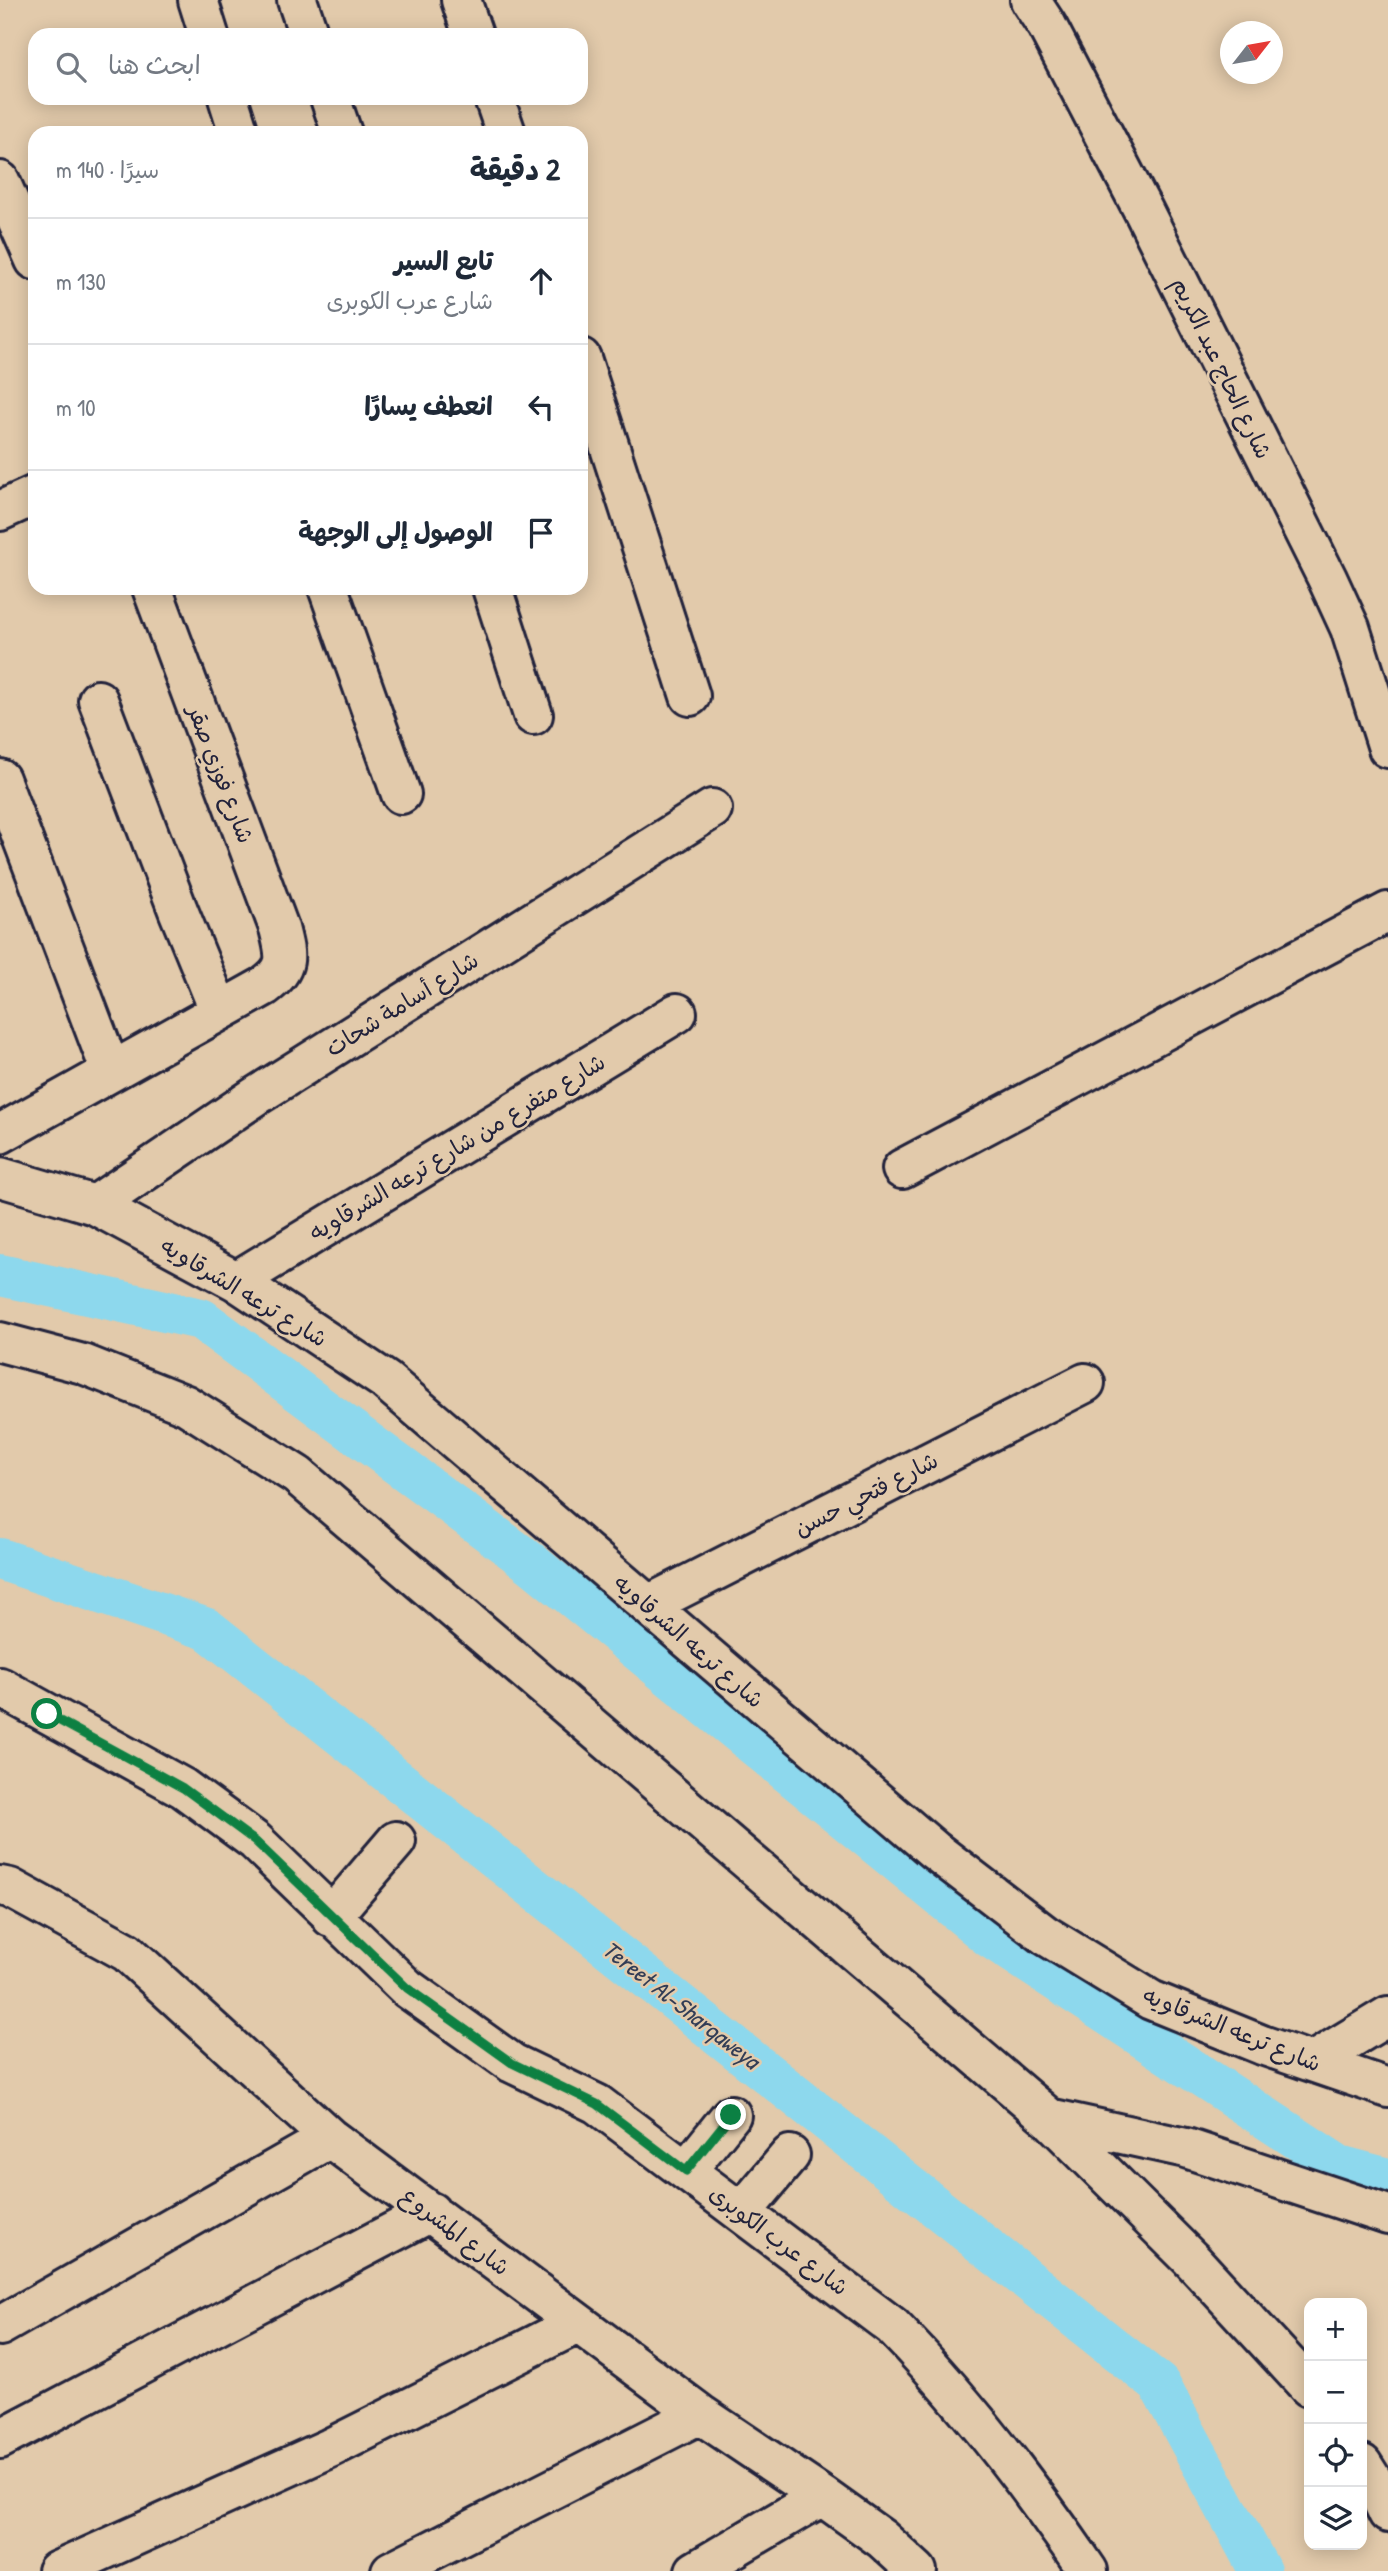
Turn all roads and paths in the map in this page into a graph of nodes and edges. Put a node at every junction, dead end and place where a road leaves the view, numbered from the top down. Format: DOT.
graph roads {
  1 [pos="198,0"];
  2 [pos="297,0"];
  3 [pos="461,0"];
  4 [pos="1030,0"];
  5 [pos="207,28"];
  6 [pos="307,28"];
  7 [pos="471,28"];
  8 [pos="230,105"];
  9 [pos="332,105"];
  10 [pos="496,105"];
  11 [pos="237,126"];
  12 [pos="340,126"];
  13 [pos="504,126"];
  14 [pos="0,181"];
  15 [pos="28,244"];
  16 [pos="588,380"];
  17 [pos="28,498"];
  18 [pos="0,511"];
  19 [pos="155,595"];
  20 [pos="330,595"];
  21 [pos="494,595"];
  22 [pos="690,696"];
  23 [pos="98,700"];
  24 [pos="533,715"];
  25 [pos="1388,748"];
  26 [pos="0,779"];
  27 [pos="401,794"];
  28 [pos="712,810"];
  29 [pos="1388,912"];
  30 [pos="219,1010"];
  31 [pos="677,1013"];
  32 [pos="111,1072"];
  33 [pos="0,1134"];
  34 [pos="902,1169"];
  35 [pos="0,1177"];
  36 [pos="95,1205"];
  37 [pos="236,1282"];
  38 [pos="0,1342"];
  39 [pos="1085,1383"];
  40 [pos="648,1605"];
  41 [pos="0,1687"];
  42 [pos="396,1841"];
  43 [pos="3,1889"];
  44 [pos="331,1917"];
  45 [pos="1388,2016"];
  46 [pos="1312,2062"];
  47 [pos="1388,2088"];
  48 [pos="731,2115"];
  49 [pos="1049,2118"];
  50 [pos="330,2138"];
  51 [pos="790,2155"];
  52 [pos="686,2171"];
  53 [pos="431,2212"];
  54 [pos="742,2212"];
  55 [pos="1388,2215"];
  56 [pos="578,2324"];
  57 [pos="0,2326"];
  58 [pos="1304,2382"];
  59 [pos="700,2414"];
  60 [pos="0,2439"];
  61 [pos="1367,2472"];
  62 [pos="822,2496"];
  63 [pos="1388,2513"];
  64 [pos="57,2571"];
  65 [pos="391,2571"];
  66 [pos="697,2571"];
  67 [pos="917,2571"];
  68 [pos="1088,2571"];
  1 -- 5 [label="street"];
  2 -- 6 [label="street"];
  3 -- 7 [label="street"];
  4 -- 25 [label="street, شارع الحاج عبد الكريم"];
  8 -- 11 [label="street"];
  9 -- 12 [label="street"];
  10 -- 13 [label="street"];
  14 -- 15 [label="street"];
  16 -- 22 [label="street"];
  17 -- 18 [label="street"];
  19 -- 30 [label="street, شارع فوزي صقر"];
  20 -- 27 [label="street"];
  21 -- 24 [label="street"];
  23 -- 30 [label="street"];
  26 -- 32 [label="street"];
  28 -- 36 [label="street, شارع أسامة شحات"];
  29 -- 34 [label="street"];
  30 -- 32 [label="street"];
  31 -- 37 [label="street, شارع متفرع من شارع ترعه الشرقاويه"];
  32 -- 33 [label="street"];
  35 -- 36 [label="street, شارع ترعه الشرقاويه"];
  36 -- 37 [label="street, شارع ترعه الشرقاويه"];
  37 -- 40 [label="street, شارع ترعه الشرقاويه"];
  38 -- 49 [label="street"];
  39 -- 40 [label="street, شارع فتحي حسن"];
  40 -- 46 [label="street, شارع ترعه الشرقاويه"];
  41 -- 44 [label="street, شارع عرب الكوبرى"];
  42 -- 44 [label="street"];
  43 -- 50 [label="street, شارع المشروع"];
  44 -- 52 [label="street, شارع عرب الكوبرى"];
  45 -- 46 [label="street"];
  46 -- 47 [label="street, شارع ترعه الشرقاويه"];
  48 -- 52 [label="street"];
  49 -- 55 [label="street"];
  49 -- 58 [label="street"];
  50 -- 53 [label="street, شارع المشروع"];
  50 -- 57 [label="street"];
  51 -- 54 [label="street"];
  52 -- 54 [label="street, شارع عرب الكوبرى"];
  53 -- 56 [label="street, شارع المشروع"];
  53 -- 60 [label="street"];
  54 -- 68 [label="street, شارع عرب الكوبرى"];
  56 -- 59 [label="street, شارع المشروع"];
  56 -- 64 [label="street"];
  59 -- 62 [label="street, شارع المشروع"];
  59 -- 65 [label="street"];
  61 -- 63 [label="street"];
  62 -- 66 [label="street"];
  62 -- 67 [label="street, شارع المشروع"];
}
